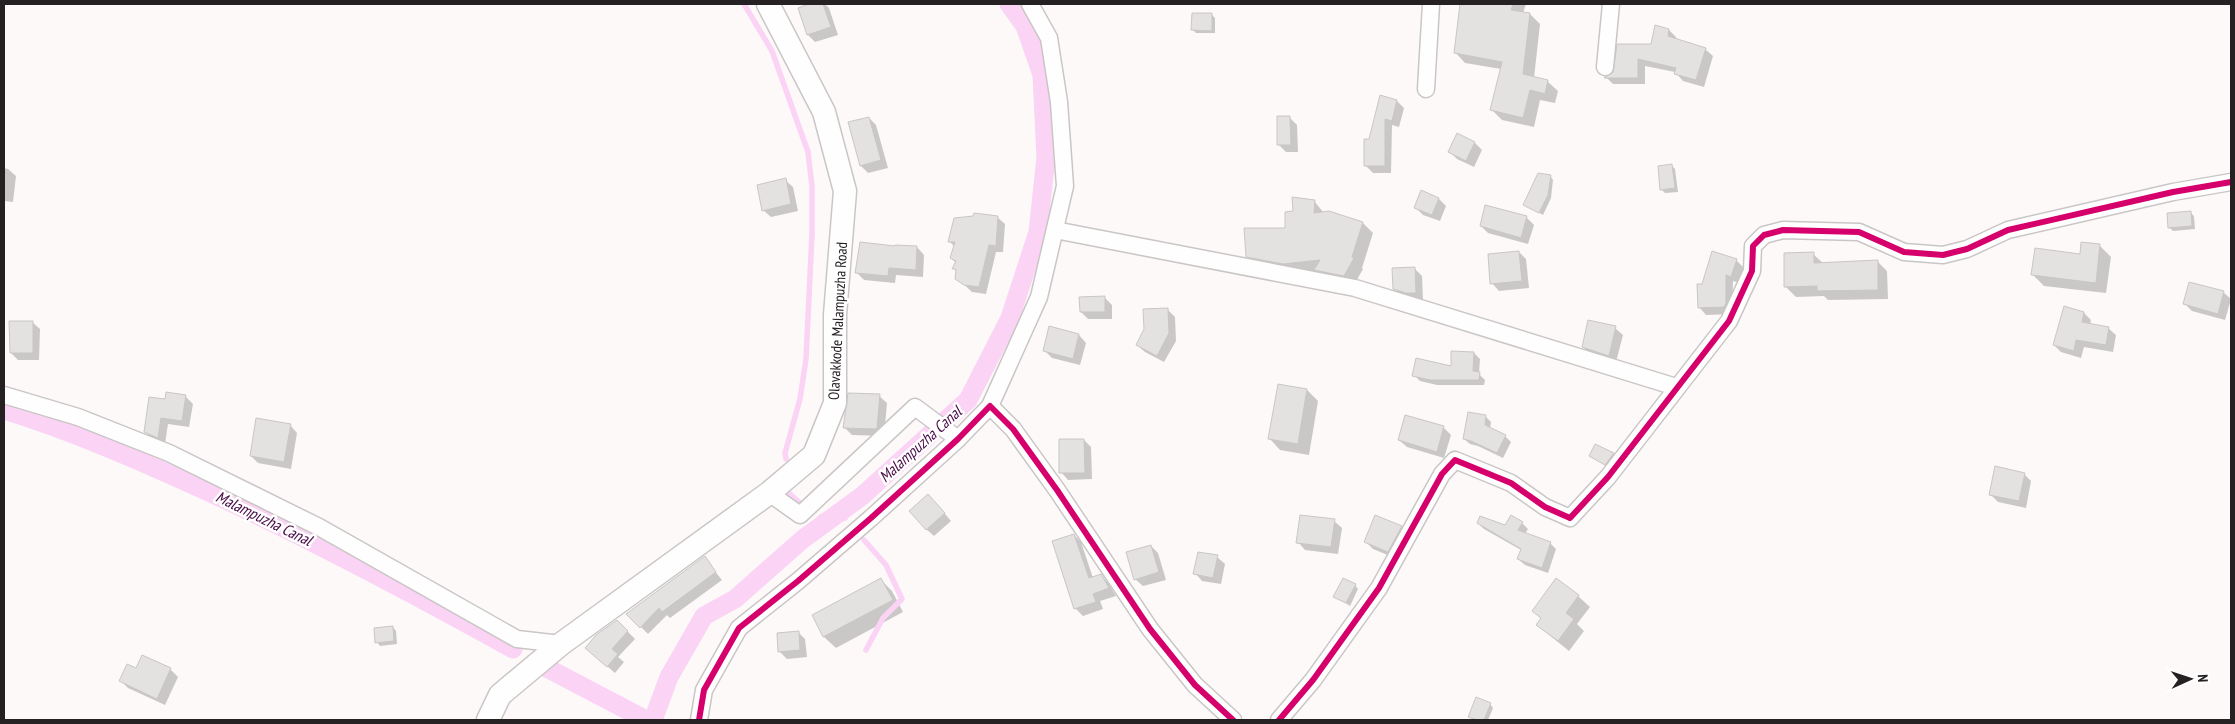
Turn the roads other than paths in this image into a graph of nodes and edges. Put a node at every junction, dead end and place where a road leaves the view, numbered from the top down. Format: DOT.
graph roads {
  1 [pos="768,4"];
  2 [pos="1030,4"];
  3 [pos="1431,4"];
  4 [pos="1611,4"];
  5 [pos="1605,67"];
  6 [pos="1426,89"];
  7 [pos="2231,182"];
  8 [pos="1055,230"];
  9 [pos="1676,387"];
  10 [pos="4,395"];
  11 [pos="990,406"];
  12 [pos="958,439"];
  13 [pos="769,493"];
  14 [pos="561,644"];
  15 [pos="488,720"];
  16 [pos="699,720"];
  17 [pos="1234,720"];
  18 [pos="1279,720"];
  1 -- 13 [label="main road, Olavakkode Malampuzha Road"];
  2 -- 8 [label="street"];
  3 -- 6 [label="street"];
  4 -- 5 [label="street"];
  7 -- 9 [label="street"];
  8 -- 9 [label="street"];
  8 -- 11 [label="street"];
  9 -- 18 [label="street"];
  10 -- 14 [label="street"];
  11 -- 12 [label="street"];
  11 -- 17 [label="street"];
  12 -- 13 [label="street"];
  12 -- 16 [label="street"];
  13 -- 14 [label="main road, Olavakkode Malampuzha Road"];
  14 -- 15 [label="main road, Olavakkode Malampuzha Road"];
}
